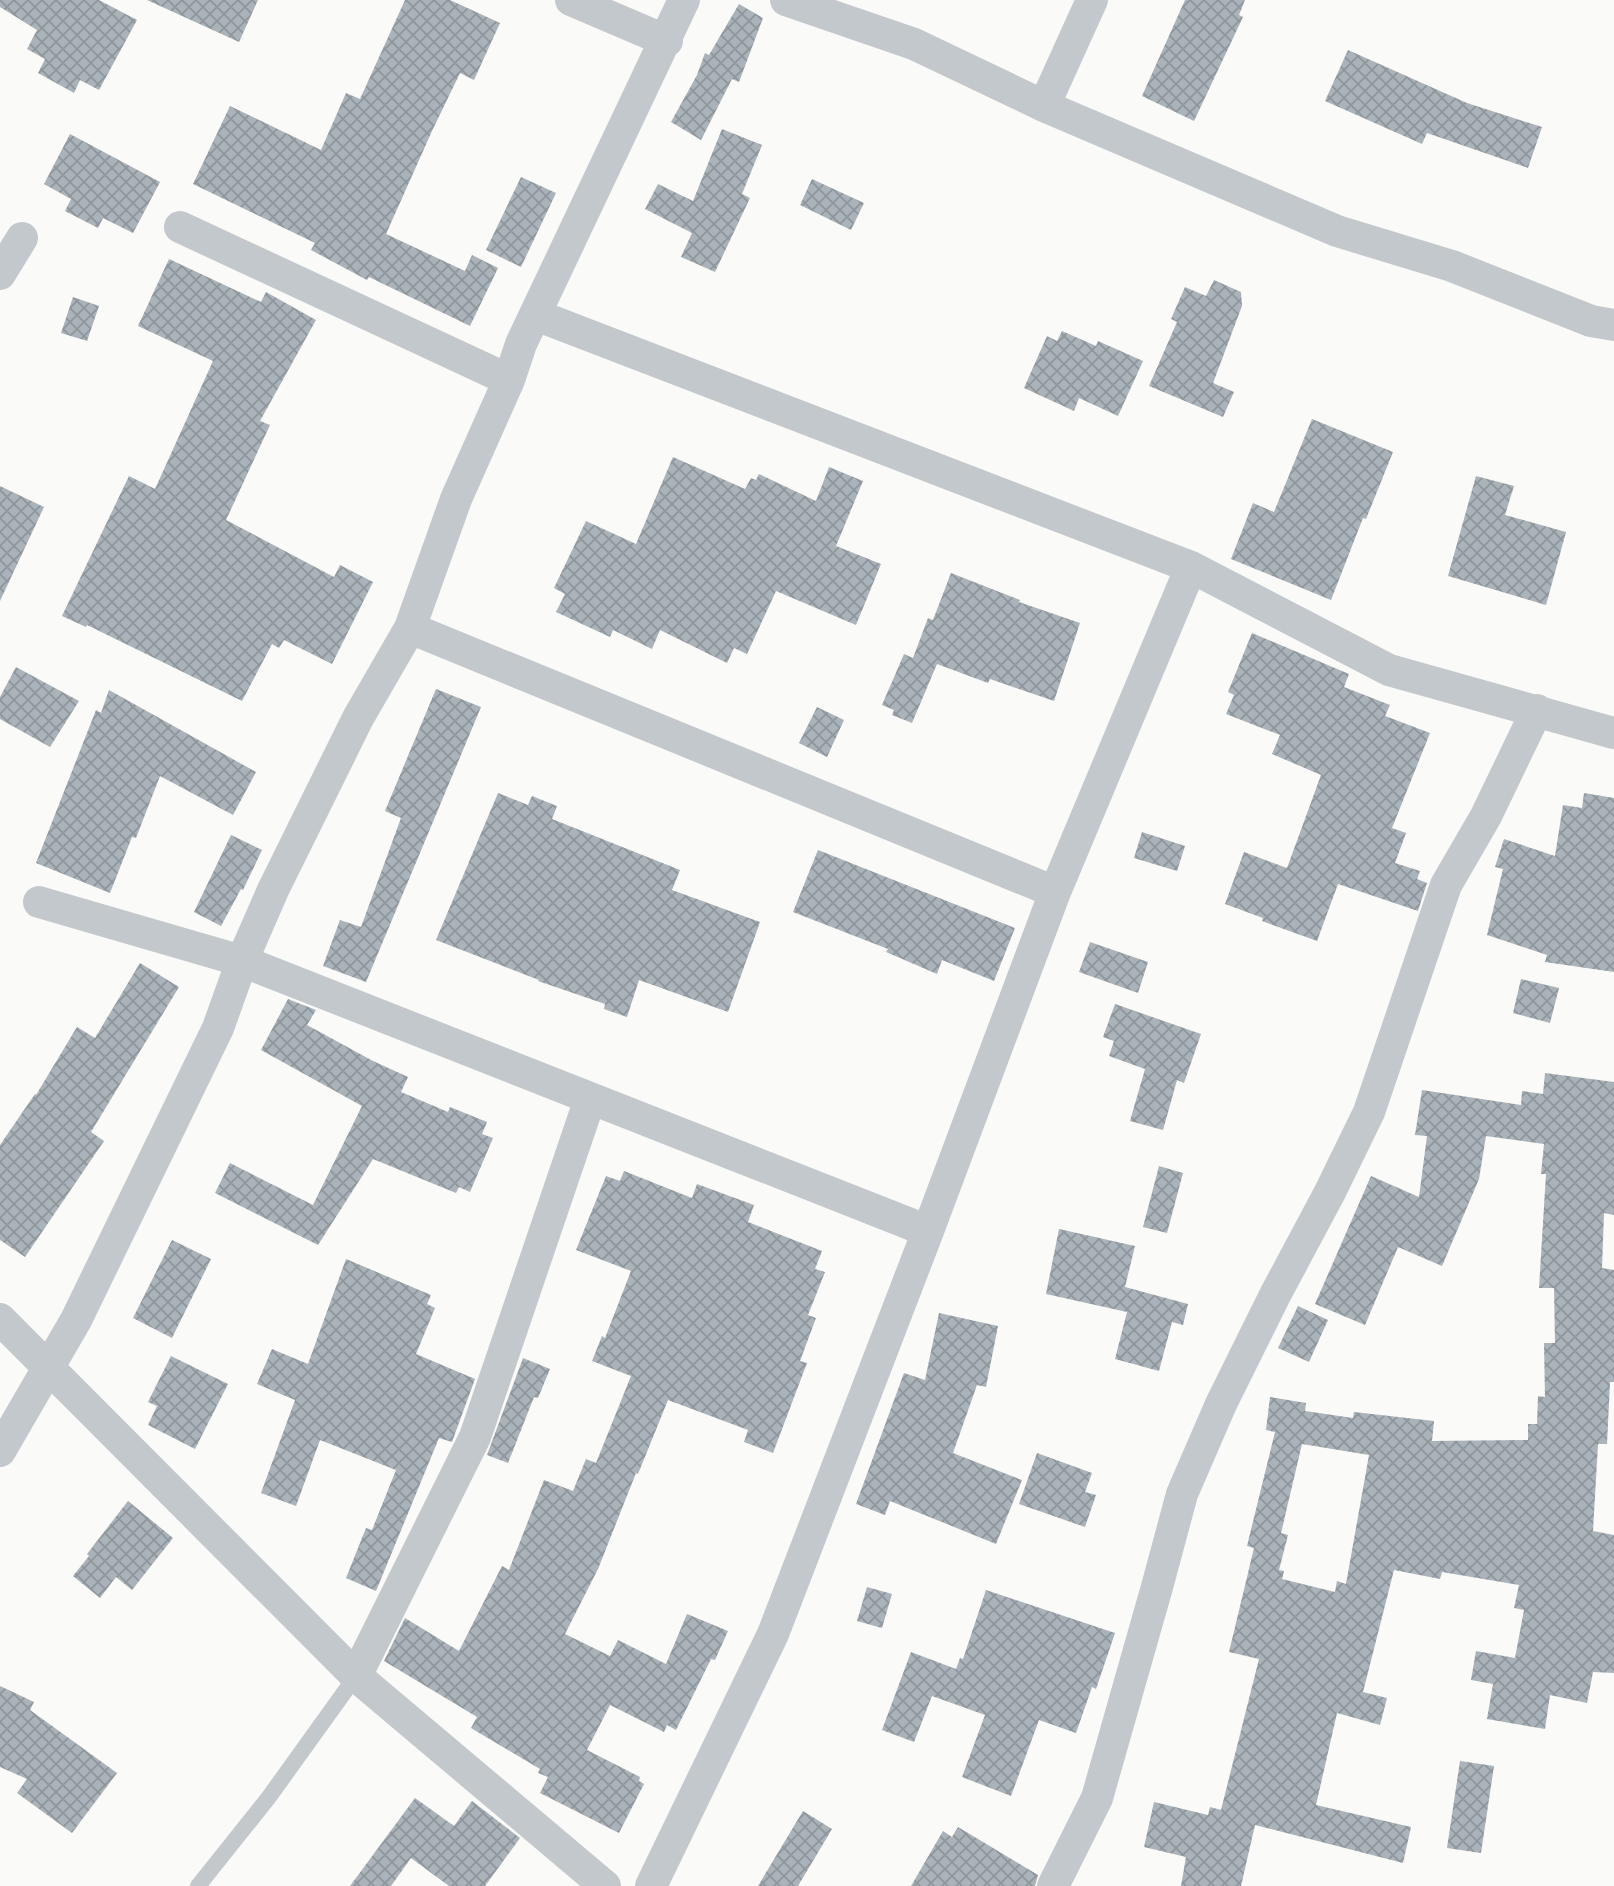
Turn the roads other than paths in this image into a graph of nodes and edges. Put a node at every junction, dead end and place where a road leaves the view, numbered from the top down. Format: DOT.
graph roads {
  1 [pos="571,0"];
  2 [pos="684,0"];
  3 [pos="786,0"];
  4 [pos="1092,0"];
  5 [pos="667,40"];
  6 [pos="1044,106"];
  7 [pos="180,227"];
  8 [pos="22,238"];
  9 [pos="0,274"];
  10 [pos="536,315"];
  11 [pos="1614,325"];
  12 [pos="509,380"];
  13 [pos="1191,567"];
  14 [pos="410,628"];
  15 [pos="1537,710"];
  16 [pos="1614,733"];
  17 [pos="1055,892"];
  18 [pos="38,902"];
  19 [pos="242,961"];
  20 [pos="590,1099"];
  21 [pos="928,1231"];
  22 [pos="0,1319"];
  23 [pos="48,1368"];
  24 [pos="0,1451"];
  25 [pos="356,1676"];
  26 [pos="198,1886"];
  27 [pos="605,1886"];
  28 [pos="651,1886"];
  29 [pos="1054,1886"];
  1 -- 5 [label="street"];
  2 -- 5 [label="street"];
  3 -- 6 [label="street"];
  4 -- 6 [label="street"];
  5 -- 10 [label="street"];
  6 -- 11 [label="street"];
  7 -- 12 [label="street"];
  8 -- 9 [label="street"];
  10 -- 12 [label="street"];
  10 -- 13 [label="street"];
  12 -- 14 [label="street"];
  13 -- 15 [label="street"];
  13 -- 17 [label="street"];
  14 -- 17 [label="street"];
  14 -- 19 [label="street"];
  15 -- 16 [label="street"];
  15 -- 29 [label="street"];
  17 -- 21 [label="street"];
  18 -- 19 [label="street"];
  19 -- 20 [label="street"];
  19 -- 23 [label="street"];
  20 -- 21 [label="street"];
  20 -- 25 [label="street"];
  21 -- 28 [label="street"];
  22 -- 23 [label="street"];
  23 -- 24 [label="street"];
  23 -- 25 [label="street"];
  25 -- 26 [label="lane"];
  25 -- 27 [label="street"];
}
